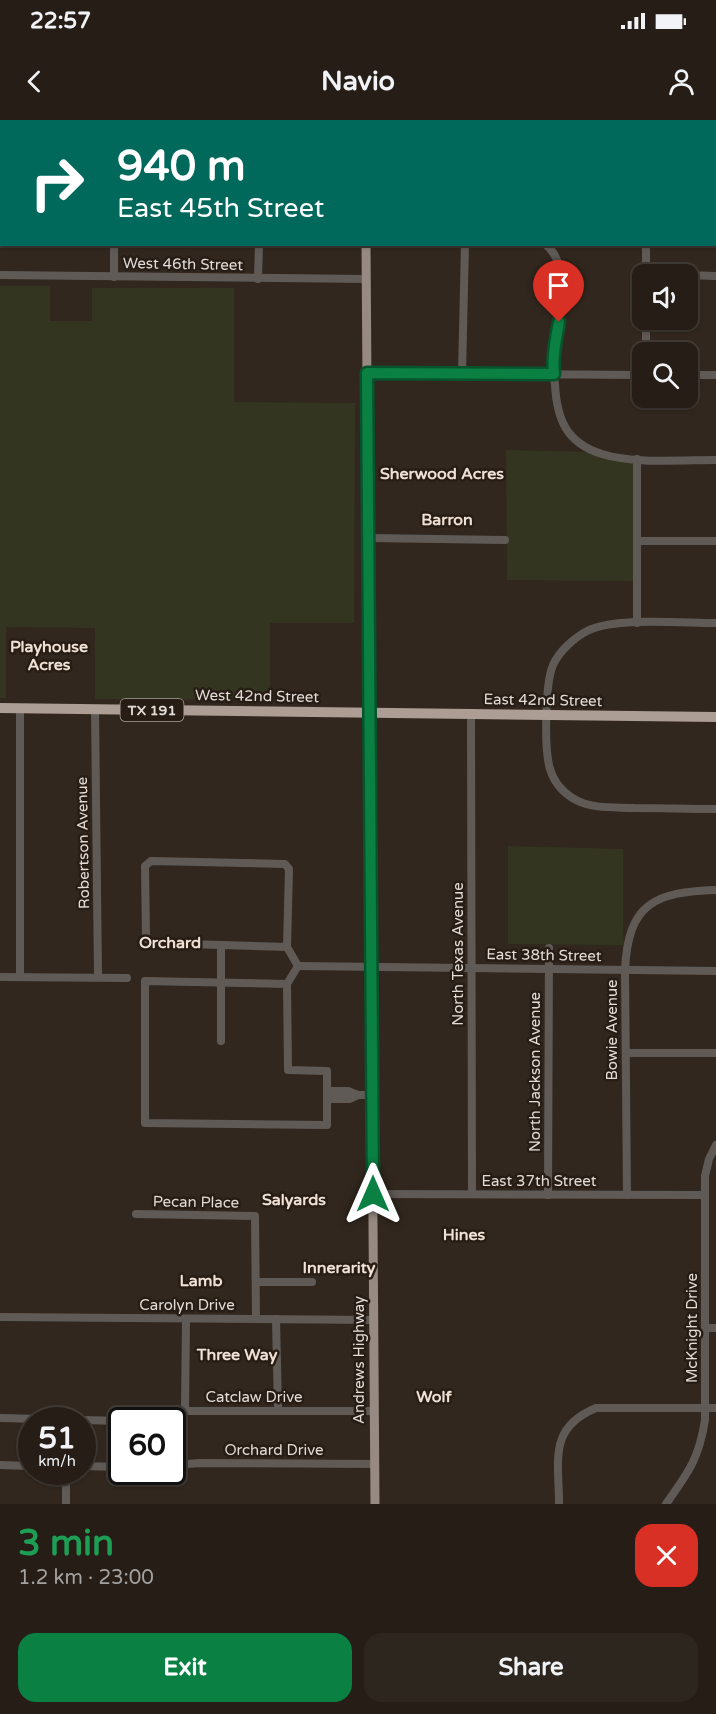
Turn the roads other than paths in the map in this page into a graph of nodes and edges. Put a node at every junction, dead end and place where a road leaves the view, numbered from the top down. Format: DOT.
graph roads {
  1 [pos="114,246"];
  2 [pos="259,246"];
  3 [pos="366,246"];
  4 [pos="465,246"];
  5 [pos="547,246"];
  6 [pos="646,246"];
  7 [pos="646,264"];
  8 [pos="0,275"];
  9 [pos="698,276"];
  10 [pos="716,276"];
  11 [pos="114,277"];
  12 [pos="258,279"];
  13 [pos="366,279"];
  14 [pos="367,373"];
  15 [pos="462,374"];
  16 [pos="554,374"];
  17 [pos="632,375"];
  18 [pos="698,375"];
  19 [pos="716,375"];
  20 [pos="637,459"];
  21 [pos="716,460"];
  22 [pos="368,538"];
  23 [pos="505,540"];
  24 [pos="637,541"];
  25 [pos="716,541"];
  26 [pos="637,622"];
  27 [pos="716,623"];
  28 [pos="0,708"];
  29 [pos="20,708"];
  30 [pos="94,709"];
  31 [pos="369,712"];
  32 [pos="471,714"];
  33 [pos="547,715"];
  34 [pos="716,717"];
  35 [pos="716,809"];
  36 [pos="716,890"];
  37 [pos="221,945"];
  38 [pos="287,947"];
  39 [pos="549,948"];
  40 [pos="298,966"];
  41 [pos="371,967"];
  42 [pos="471,968"];
  43 [pos="549,969"];
  44 [pos="625,970"];
  45 [pos="716,971"];
  46 [pos="0,976"];
  47 [pos="20,977"];
  48 [pos="98,977"];
  49 [pos="127,978"];
  50 [pos="220,983"];
  51 [pos="287,984"];
  52 [pos="221,1041"];
  53 [pos="626,1053"];
  54 [pos="716,1053"];
  55 [pos="327,1095"];
  56 [pos="372,1095"];
  57 [pos="716,1145"];
  58 [pos="373,1194"];
  59 [pos="472,1194"];
  60 [pos="548,1195"];
  61 [pos="627,1195"];
  62 [pos="705,1195"];
  63 [pos="136,1214"];
  64 [pos="256,1282"];
  65 [pos="312,1282"];
  66 [pos="0,1317"];
  67 [pos="186,1319"];
  68 [pos="256,1319"];
  69 [pos="276,1319"];
  70 [pos="374,1320"];
  71 [pos="706,1328"];
  72 [pos="716,1328"];
  73 [pos="185,1407"];
  74 [pos="706,1408"];
  75 [pos="716,1408"];
  76 [pos="186,1410"];
  77 [pos="278,1410"];
  78 [pos="374,1411"];
  79 [pos="0,1418"];
  80 [pos="18,1419"];
  81 [pos="186,1464"];
  82 [pos="375,1464"];
  83 [pos="0,1466"];
  84 [pos="18,1466"];
  85 [pos="66,1485"];
  86 [pos="66,1504"];
  87 [pos="375,1504"];
  88 [pos="559,1504"];
  89 [pos="666,1504"];
  1 -- 11 [label="street"];
  2 -- 12 [label="street"];
  3 -- 13 [label="main road, Andrews Highway"];
  4 -- 15 [label="street"];
  5 -- 16 [label="street"];
  6 -- 7 [label="street"];
  8 -- 11 [label="street, West 46th Street"];
  9 -- 10 [label="street"];
  11 -- 12 [label="street, West 46th Street"];
  12 -- 13 [label="street, West 46th Street"];
  13 -- 14 [label="main road, Andrews Highway"];
  14 -- 15 [label="street"];
  14 -- 22 [label="main road, Andrews Highway"];
  15 -- 16 [label="street"];
  16 -- 17 [label="street"];
  16 -- 20 [label="street"];
  18 -- 19 [label="street"];
  20 -- 21 [label="street"];
  20 -- 24 [label="street"];
  22 -- 23 [label="street"];
  22 -- 31 [label="main road, Andrews Highway"];
  24 -- 25 [label="street"];
  24 -- 26 [label="street"];
  26 -- 27 [label="street"];
  26 -- 33 [label="street"];
  28 -- 29 [label="highway, West 42nd Street / TX 191"];
  29 -- 30 [label="highway, West 42nd Street / TX 191"];
  29 -- 47 [label="street"];
  30 -- 31 [label="highway, West 42nd Street / TX 191"];
  30 -- 48 [label="street, Robertson Avenue"];
  31 -- 32 [label="highway, East 42nd Street / TX 191"];
  31 -- 41 [label="main road, Andrews Highway"];
  32 -- 33 [label="highway, East 42nd Street / TX 191"];
  32 -- 42 [label="street, North Texas Avenue"];
  33 -- 34 [label="highway, East 42nd Street / TX 191"];
  33 -- 35 [label="street"];
  36 -- 44 [label="street, Bowie Avenue"];
  37 -- 38 [label="street"];
  37 -- 38 [label="street"];
  37 -- 50 [label="street"];
  38 -- 40 [label="street"];
  39 -- 43 [label="street, North Jackson Avenue"];
  40 -- 41 [label="street, East 38th Street"];
  40 -- 51 [label="street"];
  41 -- 42 [label="street, East 38th Street"];
  41 -- 56 [label="main road, Andrews Highway"];
  42 -- 43 [label="street, East 38th Street"];
  42 -- 59 [label="street, North Texas Avenue"];
  43 -- 44 [label="street, East 38th Street"];
  43 -- 60 [label="street, North Jackson Avenue"];
  44 -- 45 [label="street, East 38th Street"];
  44 -- 53 [label="street, Bowie Avenue"];
  46 -- 47 [label="street"];
  47 -- 48 [label="street"];
  48 -- 49 [label="street"];
  50 -- 51 [label="street"];
  50 -- 52 [label="street"];
  50 -- 55 [label="street"];
  51 -- 55 [label="street"];
  53 -- 54 [label="street"];
  53 -- 61 [label="street, Bowie Avenue"];
  55 -- 56 [label="street"];
  56 -- 58 [label="main road, Andrews Highway"];
  57 -- 62 [label="street, McKnight Drive"];
  58 -- 59 [label="street, East 37th Street"];
  58 -- 70 [label="main road, Andrews Highway"];
  59 -- 60 [label="street, East 37th Street"];
  60 -- 61 [label="street, East 37th Street"];
  61 -- 62 [label="street, East 37th Street"];
  62 -- 71 [label="street, McKnight Drive"];
  63 -- 64 [label="street, Pecan Place"];
  64 -- 65 [label="street"];
  64 -- 68 [label="street"];
  66 -- 67 [label="street, Carolyn Drive"];
  67 -- 68 [label="street, Carolyn Drive"];
  67 -- 73 [label="street"];
  68 -- 69 [label="street, Carolyn Drive"];
  69 -- 70 [label="street, Carolyn Drive"];
  69 -- 77 [label="street"];
  70 -- 78 [label="main road, Andrews Highway"];
  71 -- 72 [label="street"];
  71 -- 74 [label="street, McKnight Drive"];
  74 -- 75 [label="street"];
  74 -- 88 [label="street"];
  74 -- 89 [label="street, McKnight Drive"];
  76 -- 77 [label="street, Catclaw Drive"];
  77 -- 78 [label="street, Catclaw Drive"];
  78 -- 82 [label="main road, Andrews Highway"];
  79 -- 80 [label="street"];
  81 -- 82 [label="street, Orchard Drive"];
  82 -- 87 [label="main road, Andrews Highway"];
  83 -- 84 [label="street"];
  85 -- 86 [label="street"];
}
